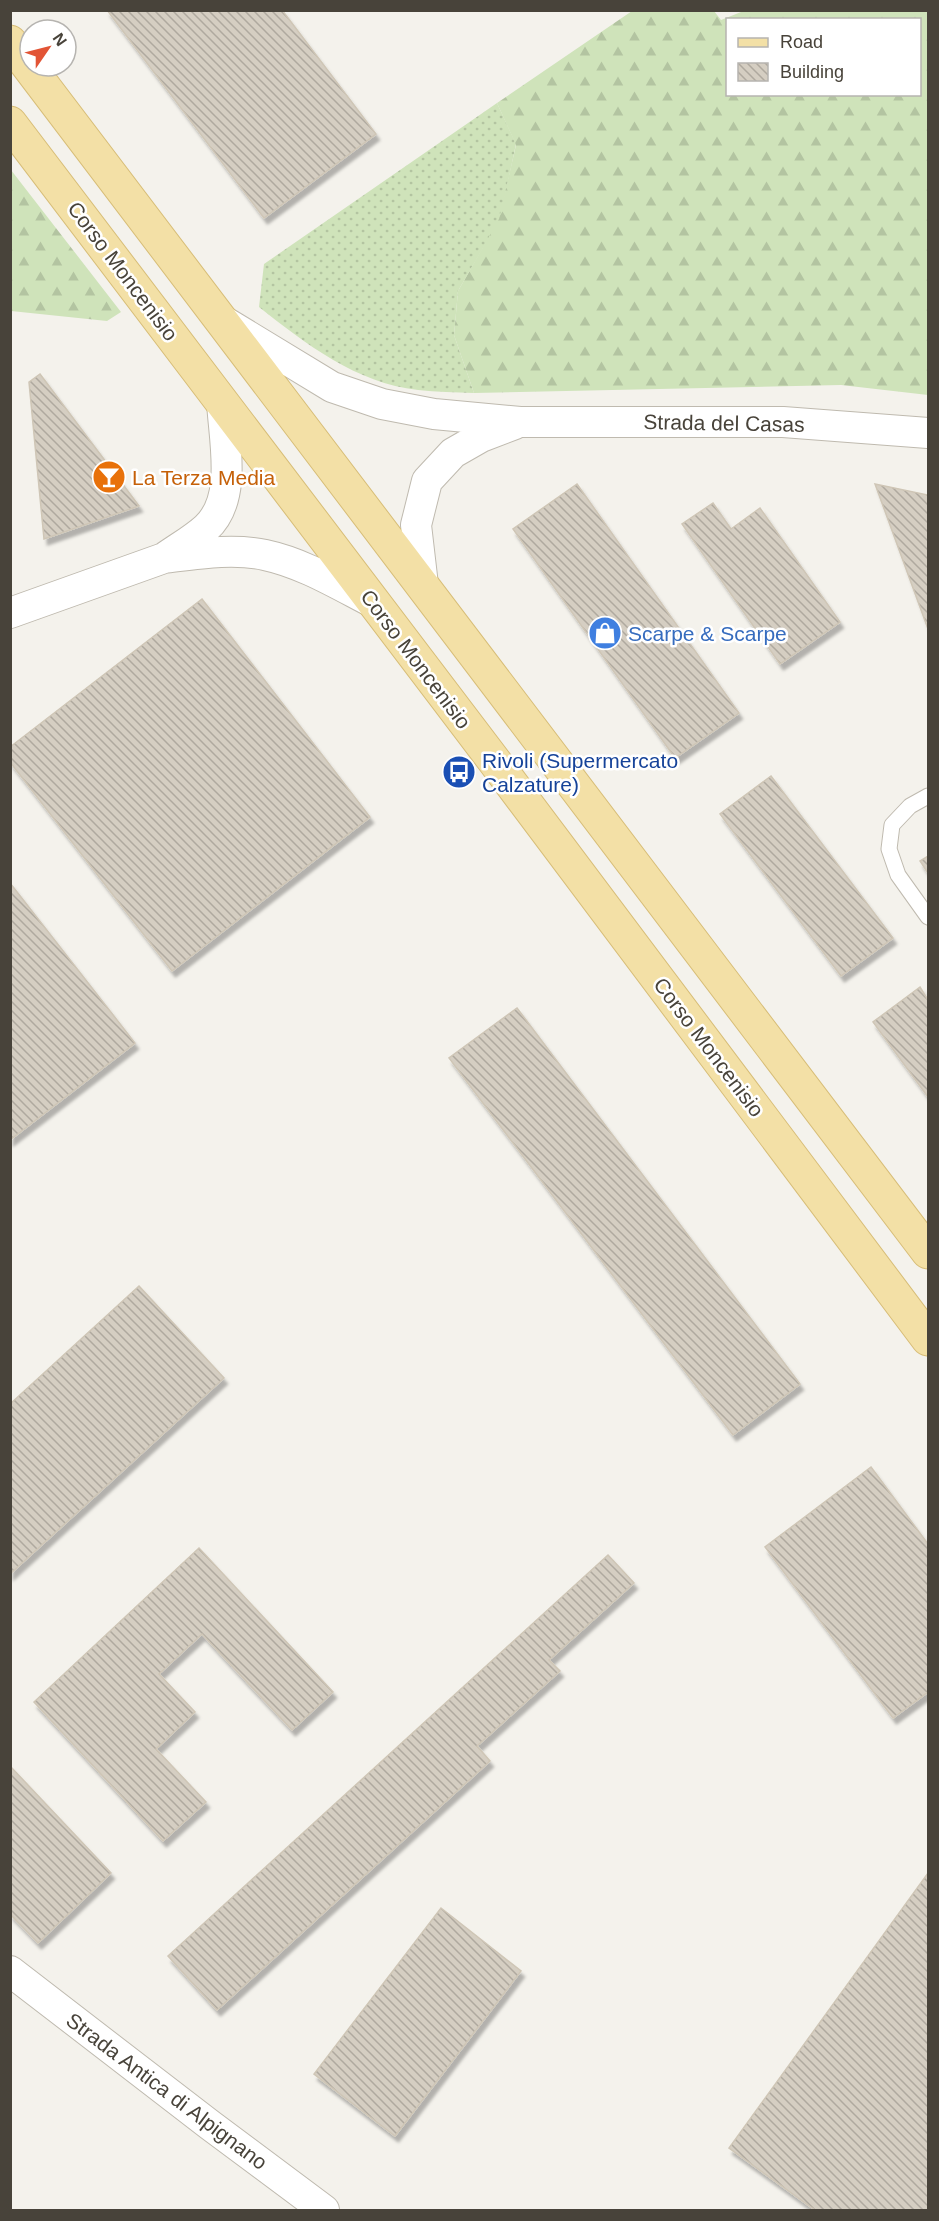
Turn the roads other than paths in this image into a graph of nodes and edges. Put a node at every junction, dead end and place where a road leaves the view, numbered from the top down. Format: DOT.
graph roads {
  1 [pos="10,42"];
  2 [pos="10,123"];
  3 [pos="222,320"];
  4 [pos="222,402"];
  5 [pos="520,422"];
  6 [pos="928,433"];
  7 [pos="164,558"];
  8 [pos="423,585"];
  9 [pos="374,603"];
  10 [pos="10,613"];
  11 [pos="928,796"];
  12 [pos="928,917"];
  13 [pos="928,1252"];
  14 [pos="928,1339"];
  15 [pos="10,1971"];
  16 [pos="324,2211"];
  1 -- 3 [label="main road"];
  2 -- 4 [label="main road, Corso Moncenisio"];
  3 -- 5 [label="street, Strada del Casas"];
  3 -- 8 [label="main road"];
  4 -- 7 [label="street"];
  4 -- 9 [label="main road, Corso Moncenisio"];
  5 -- 6 [label="street, Strada del Casas"];
  5 -- 8 [label="street, Strada del Casas"];
  7 -- 9 [label="street"];
  7 -- 10 [label="street"];
  8 -- 13 [label="main road"];
  9 -- 14 [label="main road, Corso Moncenisio"];
  11 -- 12 [label="lane"];
  15 -- 16 [label="street, Strada Antica di Alpignano"];
}
